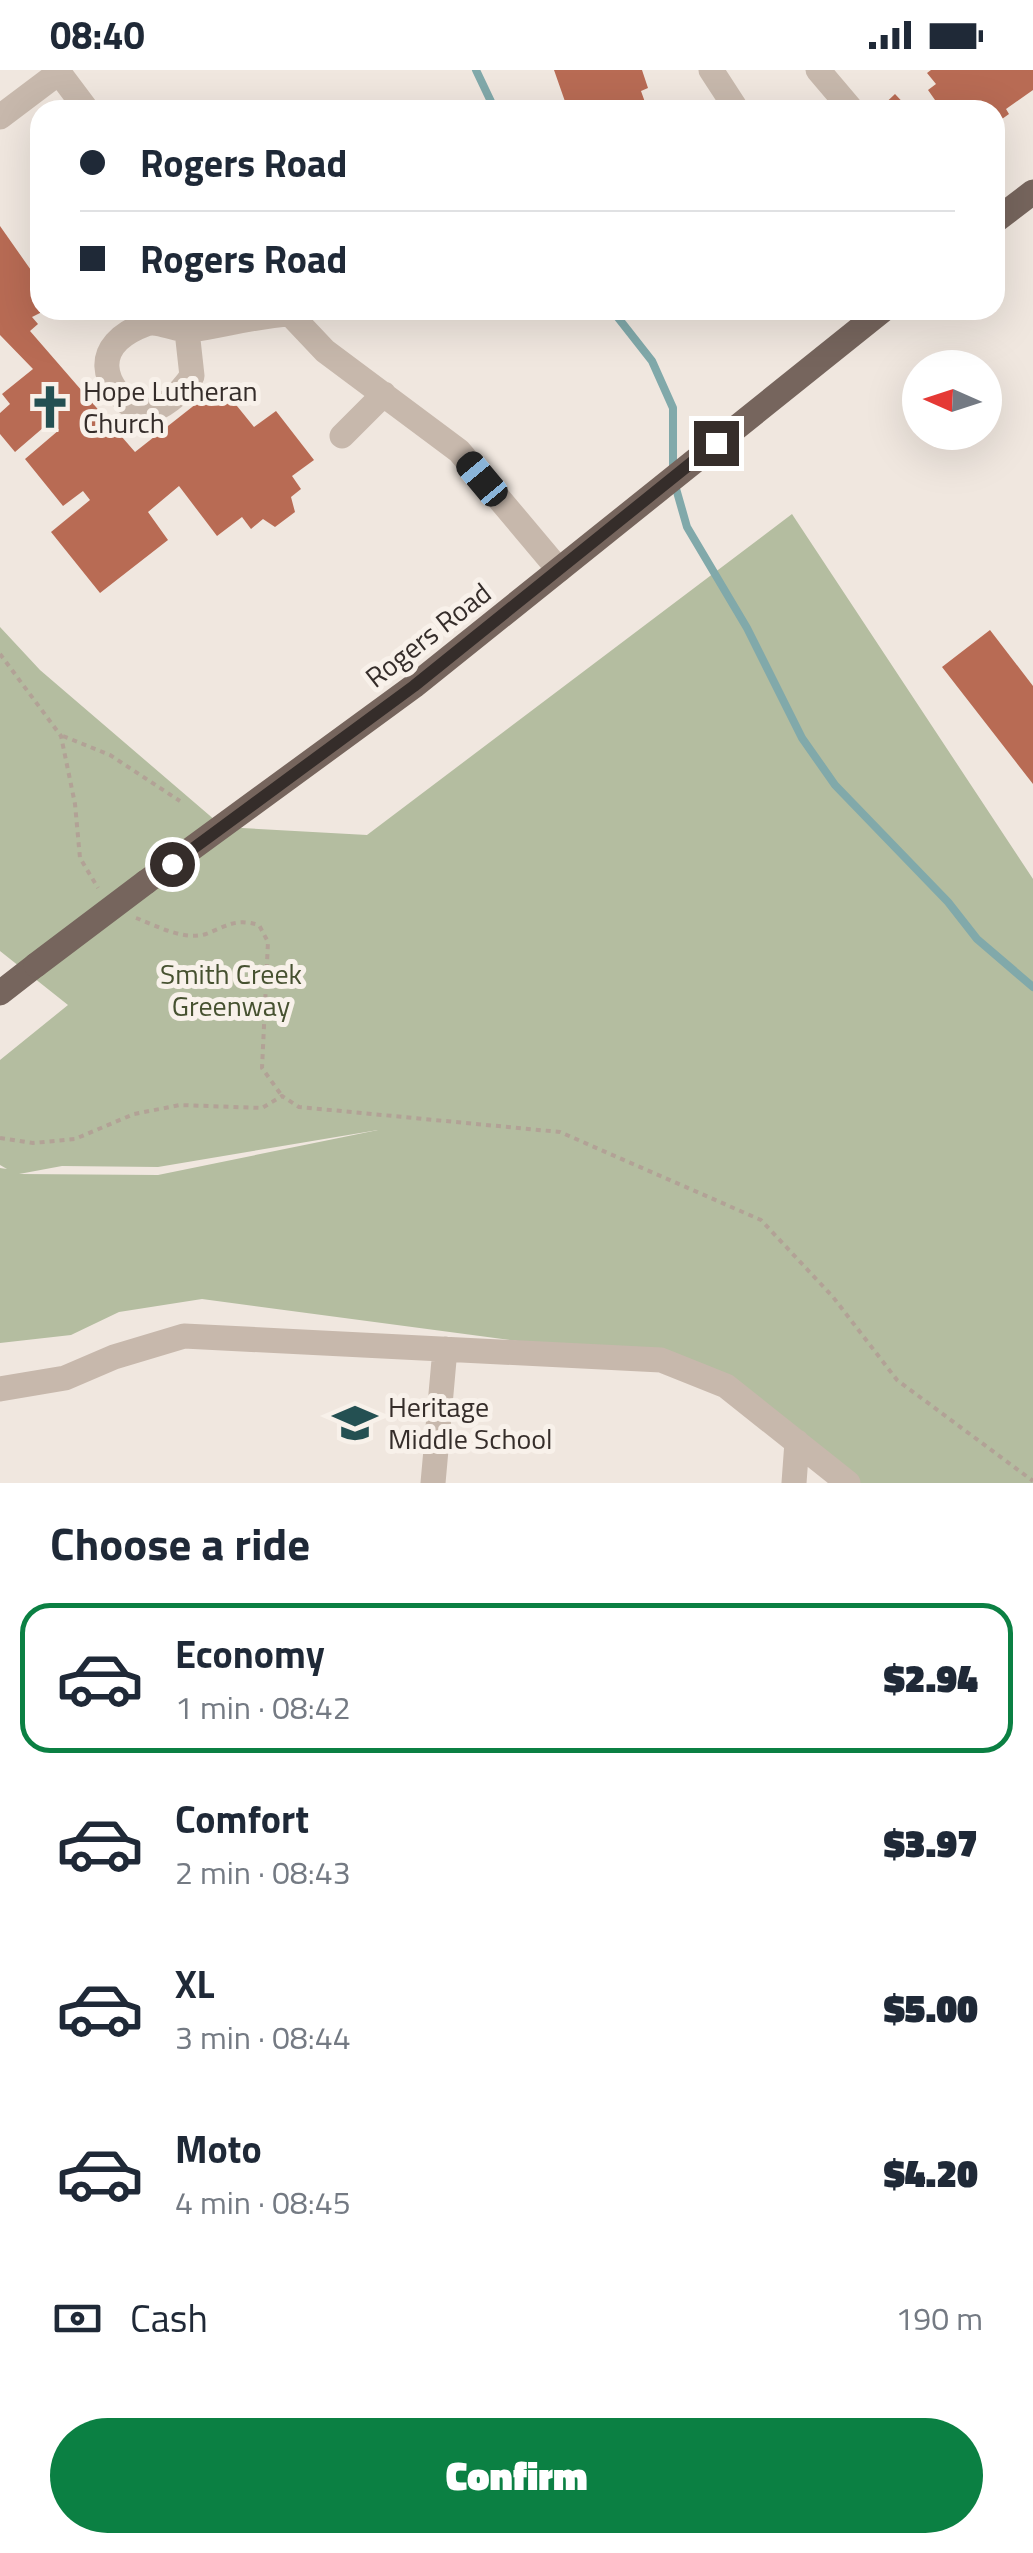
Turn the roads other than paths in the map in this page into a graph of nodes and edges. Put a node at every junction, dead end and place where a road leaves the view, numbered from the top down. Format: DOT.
graph roads {
  1 [pos="712,70"];
  2 [pos="818,70"];
  3 [pos="57,72"];
  4 [pos="79,100"];
  5 [pos="731,100"];
  6 [pos="844,100"];
  7 [pos="0,117"];
  8 [pos="1033,192"];
  9 [pos="1005,214"];
  10 [pos="238,320"];
  11 [pos="293,320"];
  12 [pos="870,320"];
  13 [pos="187,331"];
  14 [pos="384,394"];
  15 [pos="342,436"];
  16 [pos="559,570"];
  17 [pos="0,994"];
  18 [pos="444,1350"];
  19 [pos="0,1389"];
  20 [pos="796,1442"];
  21 [pos="434,1483"];
  22 [pos="794,1483"];
  23 [pos="848,1483"];
  1 -- 5 [label="street"];
  2 -- 6 [label="street"];
  3 -- 4 [label="street"];
  3 -- 7 [label="street"];
  8 -- 9 [label="main road"];
  10 -- 13 [label="street"];
  11 -- 14 [label="street"];
  12 -- 16 [label="main road, Rogers Road"];
  14 -- 15 [label="street"];
  14 -- 16 [label="street"];
  16 -- 17 [label="main road, Rogers Road, bridge"];
  18 -- 19 [label="street"];
  18 -- 20 [label="street"];
  18 -- 21 [label="street"];
  20 -- 22 [label="street"];
  20 -- 23 [label="street"];
}
